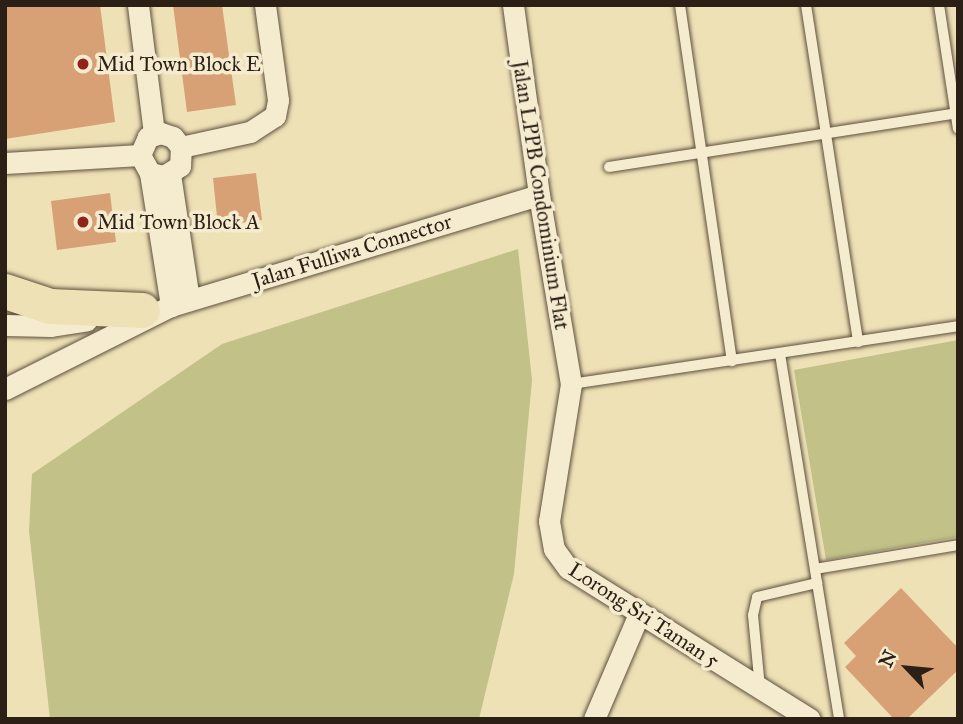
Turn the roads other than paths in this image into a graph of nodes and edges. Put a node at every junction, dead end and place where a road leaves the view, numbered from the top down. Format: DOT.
graph roads {
  1 [pos="138,5"];
  2 [pos="265,5"];
  3 [pos="513,5"];
  4 [pos="680,5"];
  5 [pos="806,5"];
  6 [pos="939,5"];
  7 [pos="957,114"];
  8 [pos="958,129"];
  9 [pos="154,134"];
  10 [pos="826,134"];
  11 [pos="181,147"];
  12 [pos="702,153"];
  13 [pos="5,163"];
  14 [pos="609,167"];
  15 [pos="153,168"];
  16 [pos="538,195"];
  17 [pos="5,291"];
  18 [pos="167,306"];
  19 [pos="5,324"];
  20 [pos="958,326"];
  21 [pos="858,342"];
  22 [pos="780,354"];
  23 [pos="732,361"];
  24 [pos="571,384"];
  25 [pos="5,389"];
  26 [pos="958,545"];
  27 [pos="815,569"];
  28 [pos="817,583"];
  29 [pos="639,614"];
  30 [pos="760,688"];
  31 [pos="594,719"];
  32 [pos="810,719"];
  33 [pos="839,719"];
  1 -- 9 [label="street"];
  2 -- 11 [label="street"];
  3 -- 16 [label="street, Jalan LPPB Condominium Flat"];
  4 -- 12 [label="lane"];
  5 -- 10 [label="lane"];
  6 -- 7 [label="lane"];
  7 -- 8 [label="lane"];
  7 -- 10 [label="lane"];
  9 -- 11 [label="street"];
  9 -- 15 [label="street"];
  10 -- 12 [label="lane"];
  10 -- 21 [label="lane"];
  11 -- 15 [label="street"];
  12 -- 14 [label="lane"];
  12 -- 23 [label="lane"];
  13 -- 15 [label="street"];
  15 -- 18 [label="street"];
  16 -- 18 [label="street, Jalan Fulliwa Connector"];
  16 -- 24 [label="street, Jalan LPPB Condominium Flat"];
  17 -- 18 [label="main road"];
  18 -- 19 [label="street, Jalan Fulliwa Connector"];
  18 -- 25 [label="street, Jalan Fulliwa Connector"];
  20 -- 21 [label="lane"];
  21 -- 22 [label="lane"];
  22 -- 23 [label="lane"];
  22 -- 27 [label="lane"];
  23 -- 24 [label="lane"];
  24 -- 29 [label="street, Lorong Sri Taman 5"];
  26 -- 27 [label="lane"];
  27 -- 28 [label="lane"];
  28 -- 30 [label="lane"];
  28 -- 33 [label="lane"];
  29 -- 30 [label="street, Lorong Sri Taman 5"];
  29 -- 31 [label="street"];
  30 -- 32 [label="street, Lorong Sri Taman 5"];
}
